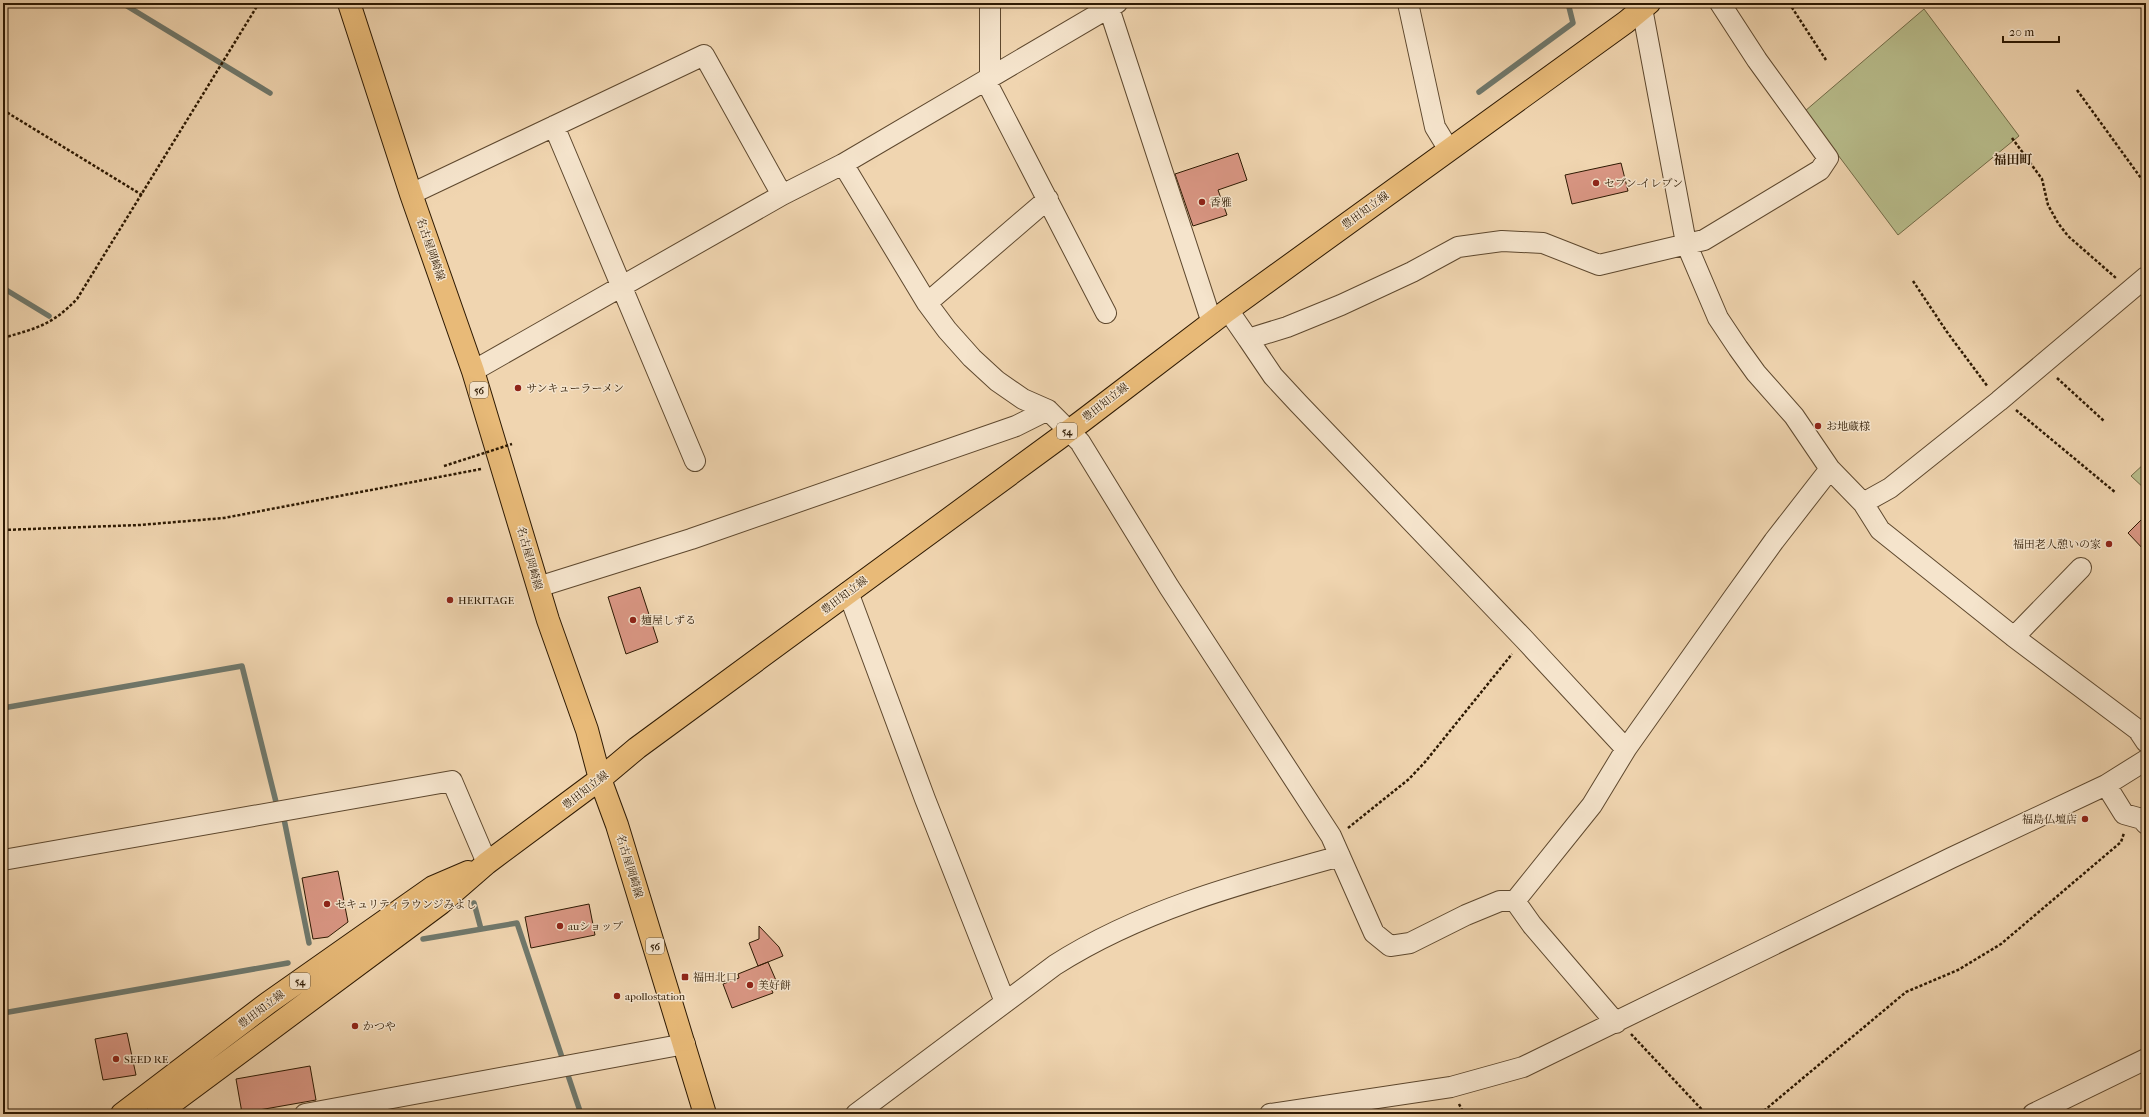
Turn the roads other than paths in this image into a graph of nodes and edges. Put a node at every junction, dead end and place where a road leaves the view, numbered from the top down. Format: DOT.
graph roads {
  1 [pos="349,3"];
  2 [pos="990,3"];
  3 [pos="1408,3"];
  4 [pos="1720,3"];
  5 [pos="1113,6"];
  6 [pos="1646,6"];
  7 [pos="988,80"];
  8 [pos="554,126"];
  9 [pos="1449,150"];
  10 [pos="842,164"];
  11 [pos="411,194"];
  12 [pos="782,195"];
  13 [pos="1048,199"];
  14 [pos="1686,243"];
  15 [pos="2141,281"];
  16 [pos="622,286"];
  17 [pos="927,303"];
  18 [pos="1106,313"];
  19 [pos="1220,316"];
  20 [pos="1248,339"];
  21 [pos="473,371"];
  22 [pos="1048,410"];
  23 [pos="1069,429"];
  24 [pos="695,462"];
  25 [pos="1830,470"];
  26 [pos="1863,503"];
  27 [pos="2081,568"];
  28 [pos="538,587"];
  29 [pos="848,592"];
  30 [pos="2014,636"];
  31 [pos="2146,742"];
  32 [pos="1626,749"];
  33 [pos="2146,760"];
  34 [pos="600,779"];
  35 [pos="2106,785"];
  36 [pos="2146,824"];
  37 [pos="1340,856"];
  38 [pos="3,860"];
  39 [pos="487,864"];
  40 [pos="1515,901"];
  41 [pos="1005,1002"];
  42 [pos="1618,1023"];
  43 [pos="685,1044"];
  44 [pos="2146,1059"];
  45 [pos="122,1114"];
  46 [pos="157,1114"];
  47 [pos="305,1114"];
  48 [pos="705,1114"];
  49 [pos="856,1114"];
  50 [pos="1270,1114"];
  51 [pos="2033,1114"];
  1 -- 11 [label="main road, 名古屋岡崎線 / 56"];
  2 -- 7 [label="street"];
  3 -- 9 [label="street"];
  4 -- 14 [label="street"];
  5 -- 7 [label="street"];
  5 -- 19 [label="street"];
  6 -- 9 [label="main road, 豊田知立線 / 54"];
  6 -- 14 [label="street"];
  7 -- 10 [label="street"];
  7 -- 13 [label="street"];
  8 -- 11 [label="street"];
  8 -- 12 [label="street"];
  8 -- 16 [label="street"];
  9 -- 19 [label="main road, 豊田知立線 / 54"];
  10 -- 12 [label="street"];
  10 -- 17 [label="street"];
  11 -- 21 [label="main road, 名古屋岡崎線 / 56"];
  12 -- 16 [label="street"];
  13 -- 17 [label="street"];
  13 -- 18 [label="street"];
  14 -- 20 [label="street"];
  14 -- 25 [label="street"];
  15 -- 26 [label="street"];
  16 -- 21 [label="street"];
  16 -- 24 [label="street"];
  17 -- 22 [label="street"];
  19 -- 20 [label="street"];
  19 -- 23 [label="main road, 豊田知立線 / 54"];
  20 -- 32 [label="street"];
  21 -- 28 [label="main road, 名古屋岡崎線 / 56"];
  22 -- 23 [label="street"];
  22 -- 28 [label="street"];
  23 -- 29 [label="main road, 豊田知立線 / 54"];
  23 -- 37 [label="street"];
  25 -- 26 [label="street"];
  25 -- 32 [label="street"];
  26 -- 30 [label="street"];
  27 -- 30 [label="street"];
  28 -- 34 [label="main road, 名古屋岡崎線 / 56"];
  29 -- 34 [label="main road, 豊田知立線 / 54"];
  29 -- 41 [label="street"];
  30 -- 31 [label="street"];
  32 -- 40 [label="street"];
  33 -- 35 [label="street"];
  34 -- 39 [label="main road, 豊田知立線 / 54"];
  34 -- 43 [label="main road, 名古屋岡崎線 / 56"];
  35 -- 36 [label="street"];
  35 -- 42 [label="street"];
  37 -- 40 [label="street"];
  37 -- 41 [label="street"];
  38 -- 39 [label="street"];
  39 -- 45 [label="main road, 豊田知立線 / 54"];
  39 -- 46 [label="main road, 豊田知立線 / 54"];
  40 -- 42 [label="street"];
  41 -- 49 [label="street"];
  42 -- 50 [label="street"];
  43 -- 47 [label="street"];
  43 -- 48 [label="main road, 名古屋岡崎線 / 56"];
  44 -- 51 [label="street"];
}
